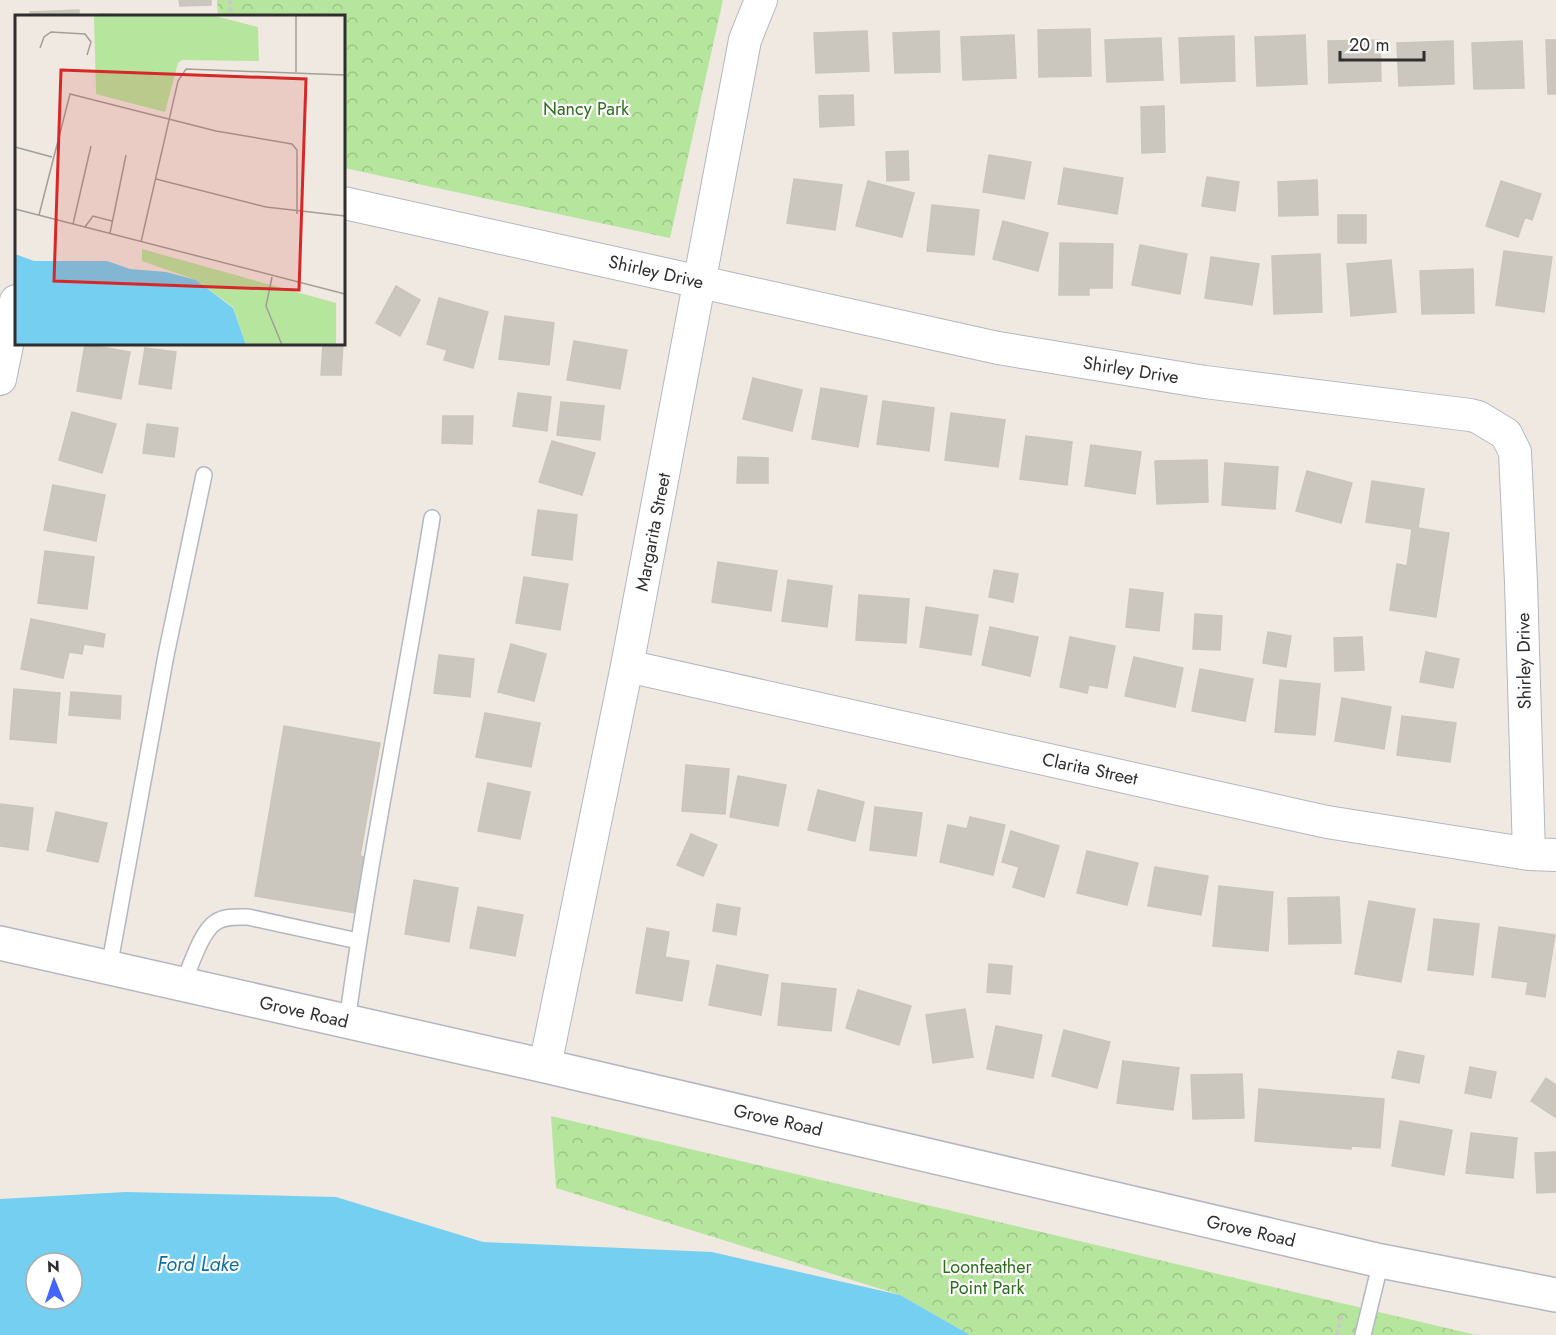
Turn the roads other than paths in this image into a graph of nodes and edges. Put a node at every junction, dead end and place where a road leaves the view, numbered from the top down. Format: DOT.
graph roads {
  1 [pos="761,0"];
  2 [pos="345,203"];
  3 [pos="700,282"];
  4 [pos="15,306"];
  5 [pos="0,379"];
  6 [pos="204,475"];
  7 [pos="432,518"];
  8 [pos="627,666"];
  9 [pos="1543,855"];
  10 [pos="358,941"];
  11 [pos="0,944"];
  12 [pos="109,968"];
  13 [pos="183,984"];
  14 [pos="347,1022"];
  15 [pos="545,1066"];
  16 [pos="1381,1261"];
  17 [pos="1556,1295"];
  18 [pos="1363,1335"];
  1 -- 3 [label="street, Margarita Street"];
  2 -- 3 [label="street, Shirley Drive"];
  3 -- 8 [label="street, Margarita Street"];
  3 -- 9 [label="street, Shirley Drive"];
  4 -- 5 [label="street"];
  6 -- 12 [label="lane"];
  7 -- 10 [label="lane"];
  8 -- 9 [label="street, Clarita Street"];
  8 -- 15 [label="street, Margarita Street"];
  10 -- 13 [label="lane"];
  10 -- 14 [label="lane"];
  11 -- 12 [label="main road, Grove Road"];
  12 -- 13 [label="main road, Grove Road"];
  13 -- 14 [label="main road, Grove Road"];
  14 -- 15 [label="main road, Grove Road"];
  15 -- 16 [label="main road, Grove Road"];
  16 -- 17 [label="main road, Grove Road"];
  16 -- 18 [label="lane"];
}
